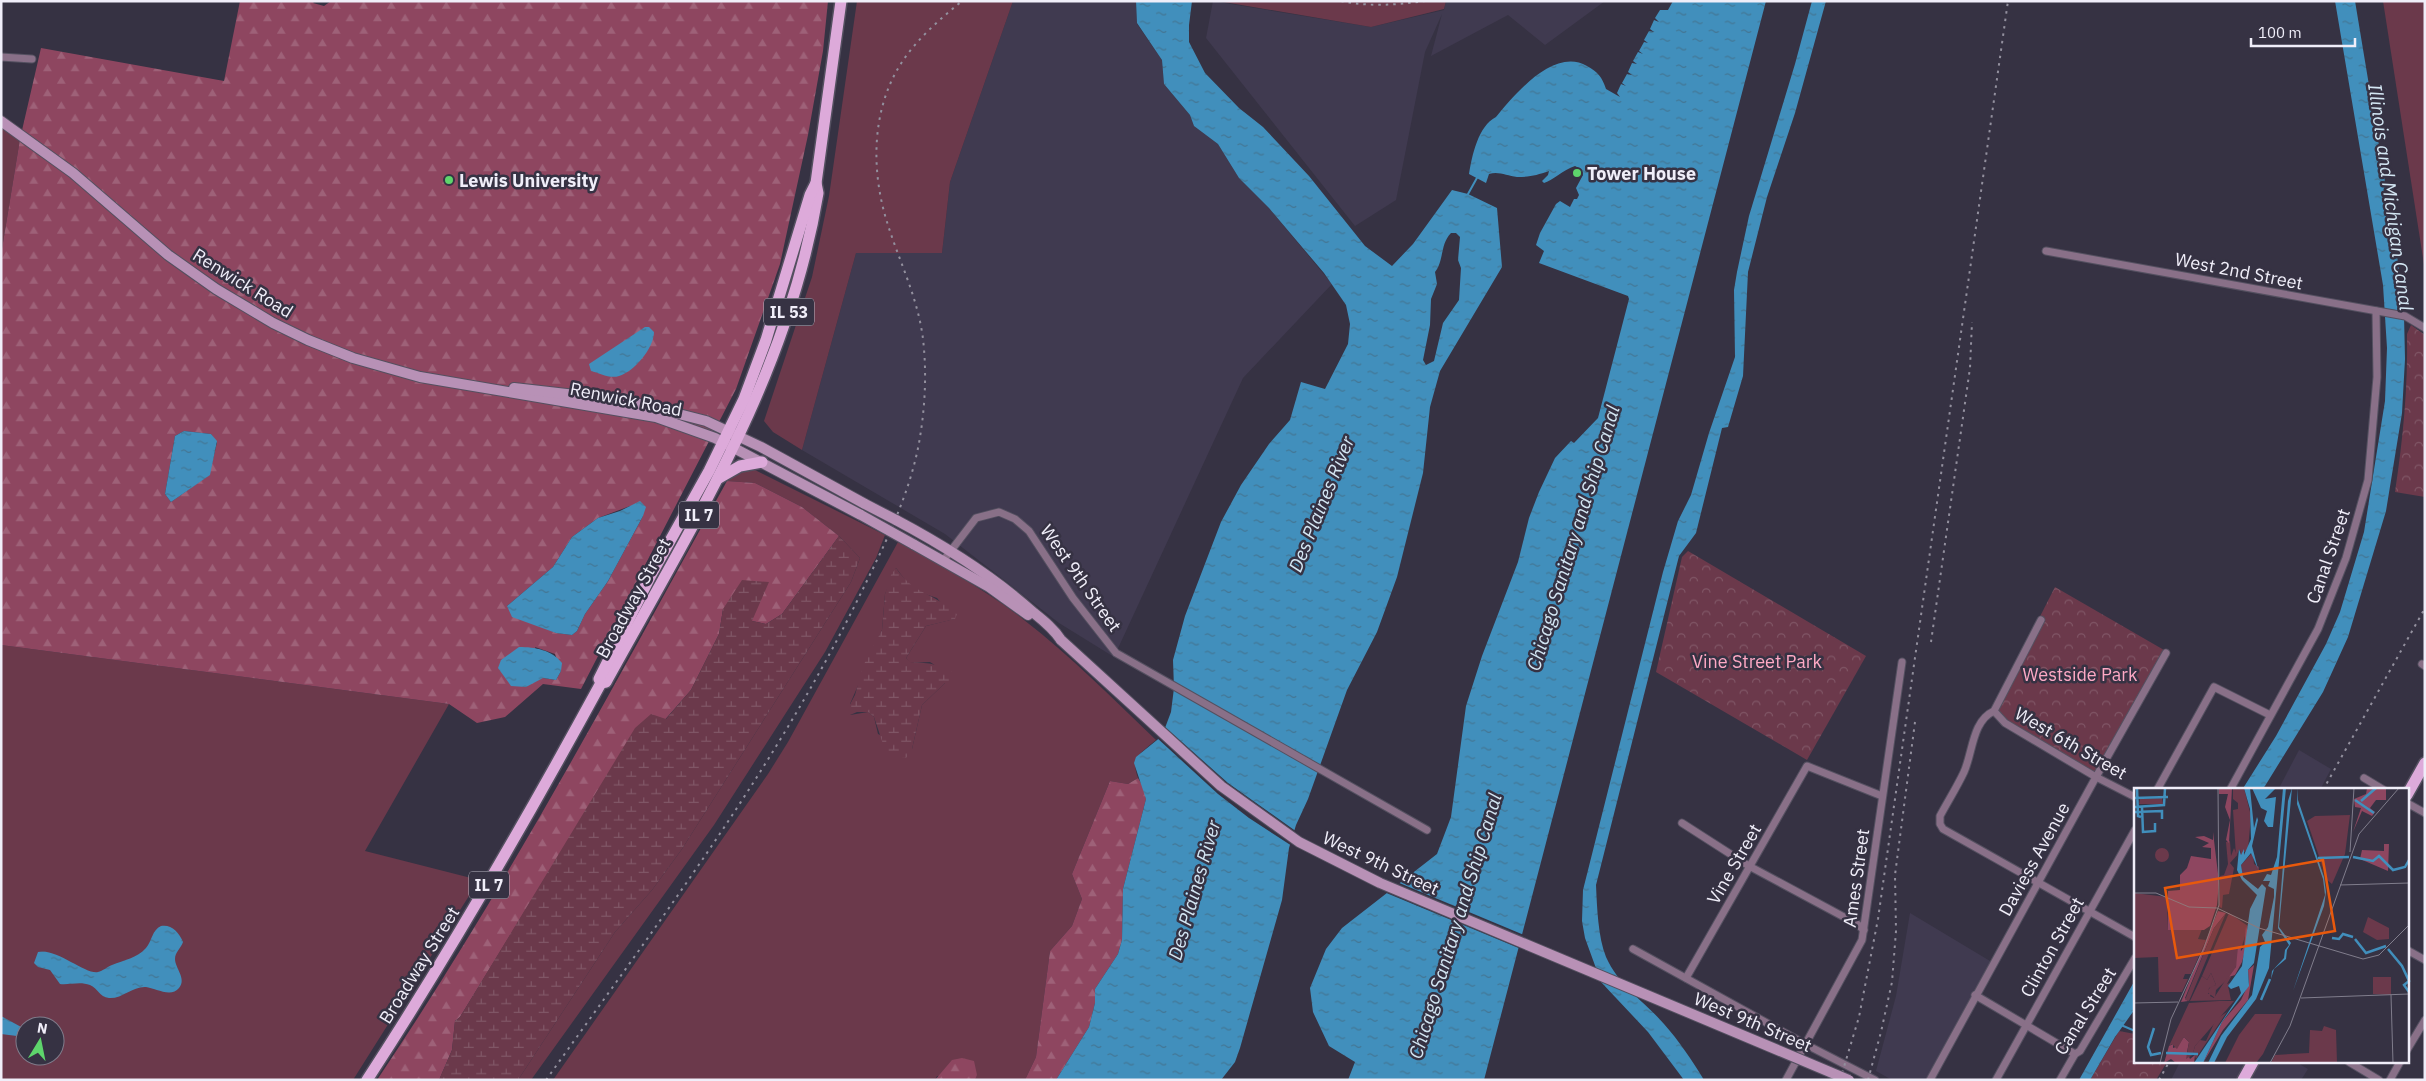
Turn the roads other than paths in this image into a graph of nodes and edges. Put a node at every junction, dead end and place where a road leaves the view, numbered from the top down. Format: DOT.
graph roads {
  1 [pos="841,1"];
  2 [pos="1,57"];
  3 [pos="32,59"];
  4 [pos="1,121"];
  5 [pos="816,183"];
  6 [pos="2046,251"];
  7 [pos="2376,311"];
  8 [pos="2425,328"];
  9 [pos="509,390"];
  10 [pos="729,431"];
  11 [pos="740,436"];
  12 [pos="723,442"];
  13 [pos="734,447"];
  14 [pos="762,462"];
  15 [pos="719,478"];
  16 [pos="950,551"];
  17 [pos="943,561"];
  18 [pos="2041,620"];
  19 [pos="1061,640"];
  20 [pos="2166,653"];
  21 [pos="1902,662"];
  22 [pos="601,684"];
  23 [pos="1994,712"];
  24 [pos="2270,715"];
  25 [pos="2425,763"];
  26 [pos="2096,777"];
  27 [pos="2364,778"];
  28 [pos="2158,788"];
  29 [pos="2231,788"];
  30 [pos="2381,788"];
  31 [pos="2408,793"];
  32 [pos="1882,796"];
  33 [pos="2134,796"];
  34 [pos="2408,804"];
  35 [pos="2425,813"];
  36 [pos="1682,823"];
  37 [pos="1427,830"];
  38 [pos="2134,832"];
  39 [pos="1749,866"];
  40 [pos="2039,883"];
  41 [pos="2089,912"];
  42 [pos="1864,930"];
  43 [pos="2134,936"];
  44 [pos="1633,949"];
  45 [pos="2408,951"];
  46 [pos="2134,960"];
  47 [pos="2425,960"];
  48 [pos="1686,978"];
  49 [pos="1975,995"];
  50 [pos="2425,1020"];
  51 [pos="2027,1025"];
  52 [pos="1805,1044"];
  53 [pos="2408,1048"];
  54 [pos="2075,1054"];
  55 [pos="2251,1064"];
  56 [pos="2352,1064"];
  57 [pos="2399,1064"];
  58 [pos="367,1080"];
  59 [pos="1786,1080"];
  60 [pos="1849,1080"];
  61 [pos="1875,1080"];
  62 [pos="1930,1080"];
  63 [pos="1996,1080"];
  64 [pos="2060,1080"];
  65 [pos="2243,1080"];
  66 [pos="2379,1080"];
  67 [pos="2390,1080"];
  1 -- 5 [label="main road, IL 53"];
  2 -- 3 [label="street"];
  4 -- 9 [label="main road, Renwick Road"];
  5 -- 10 [label="main road, IL 53"];
  5 -- 11 [label="main road, IL 53"];
  6 -- 7 [label="street, West 2nd Street"];
  7 -- 8 [label="street, West 2nd Street"];
  7 -- 24 [label="street, Canal Street"];
  9 -- 10 [label="main road, Renwick Road"];
  9 -- 12 [label="main road, Renwick Road"];
  10 -- 11 [label="main road, West 9th Street"];
  10 -- 12 [label="main road, IL 53"];
  11 -- 13 [label="main road, IL 7"];
  11 -- 16 [label="main road, West 9th Street, bridge"];
  12 -- 13 [label="main road, Renwick Road"];
  12 -- 22 [label="main road, Broadway Street / IL 7"];
  13 -- 14 [label="main road, West 9th Street"];
  13 -- 15 [label="main road, Broadway Street / IL 7"];
  14 -- 15 [label="main road"];
  14 -- 17 [label="main road, West 9th Street, bridge"];
  15 -- 22 [label="main road, Broadway Street / IL 7"];
  16 -- 17 [label="street, West 9th Street"];
  16 -- 19 [label="main road, West 9th Street"];
  16 -- 37 [label="street, West 9th Street"];
  17 -- 19 [label="main road, West 9th Street"];
  18 -- 23 [label="street"];
  19 -- 60 [label="main road, West 9th Street, bridge"];
  20 -- 26 [label="street, Daviess Avenue"];
  21 -- 32 [label="street, Ames Street"];
  22 -- 58 [label="main road, Broadway Street / IL 7"];
  23 -- 26 [label="street, West 6th Street"];
  23 -- 40 [label="street"];
  24 -- 28 [label="street"];
  24 -- 29 [label="street, Canal Street"];
  25 -- 31 [label="main road"];
  26 -- 33 [label="street, West 6th Street"];
  26 -- 40 [label="street, Daviess Avenue"];
  27 -- 30 [label="street"];
  32 -- 39 [label="street, Vine Street"];
  32 -- 42 [label="street, Ames Street"];
  34 -- 35 [label="street"];
  36 -- 39 [label="street"];
  38 -- 41 [label="street, Clinton Street"];
  39 -- 42 [label="street"];
  39 -- 48 [label="street, Vine Street"];
  40 -- 41 [label="street"];
  40 -- 49 [label="street, Daviess Avenue"];
  41 -- 43 [label="street"];
  41 -- 51 [label="street, Clinton Street"];
  42 -- 52 [label="street, Ames Street"];
  44 -- 48 [label="street, West 9th Street"];
  45 -- 47 [label="street"];
  46 -- 54 [label="street, Canal Street"];
  48 -- 52 [label="street, West 9th Street"];
  49 -- 51 [label="street"];
  49 -- 62 [label="street, Daviess Avenue"];
  50 -- 53 [label="street"];
  51 -- 54 [label="street"];
  51 -- 63 [label="street, Clinton Street"];
  52 -- 59 [label="street, Ames Street"];
  52 -- 61 [label="street, West 9th Street"];
  54 -- 64 [label="street, Canal Street"];
  55 -- 65 [label="main road"];
  56 -- 66 [label="street"];
  57 -- 67 [label="street"];
}
